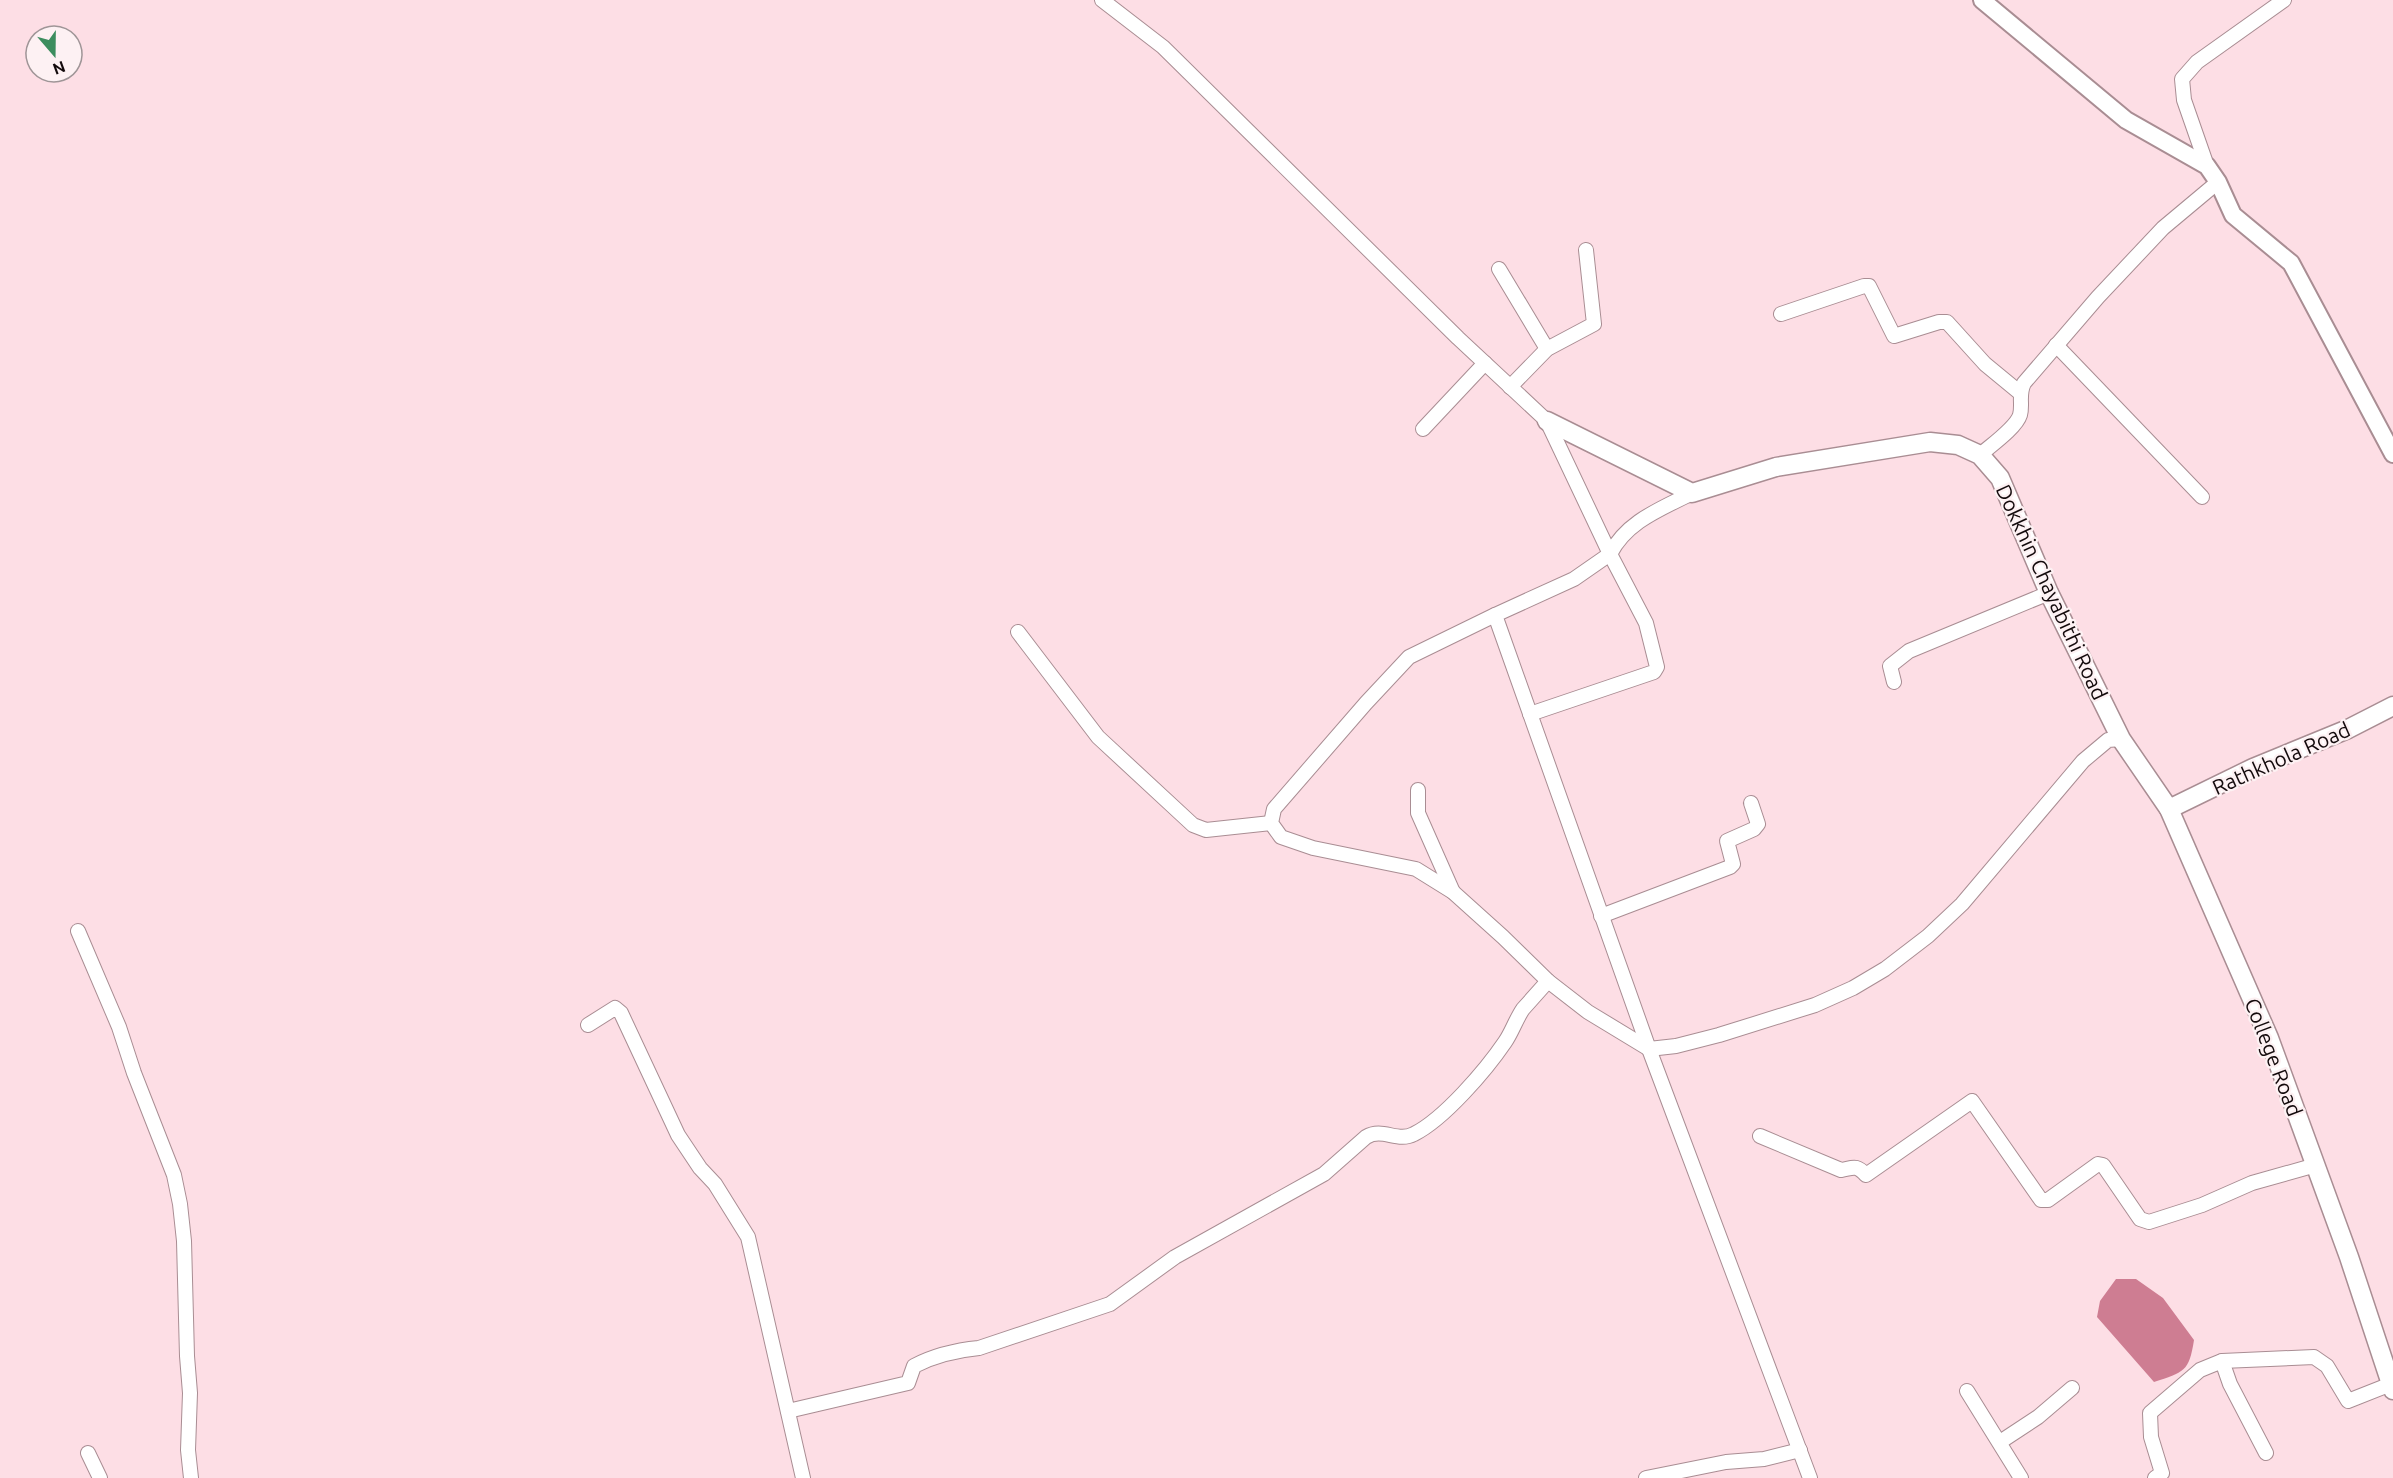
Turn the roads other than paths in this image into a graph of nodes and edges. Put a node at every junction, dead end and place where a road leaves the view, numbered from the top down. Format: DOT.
graph roads {
  1 [pos="1102,0"];
  2 [pos="1982,0"];
  3 [pos="2284,0"];
  4 [pos="2207,166"];
  5 [pos="2218,182"];
  6 [pos="1586,250"];
  7 [pos="1499,269"];
  8 [pos="1781,314"];
  9 [pos="2056,345"];
  10 [pos="1547,349"];
  11 [pos="1485,363"];
  12 [pos="1510,387"];
  13 [pos="2019,392"];
  14 [pos="1547,421"];
  15 [pos="1423,429"];
  16 [pos="2393,454"];
  17 [pos="1980,455"];
  18 [pos="1692,493"];
  19 [pos="2202,497"];
  20 [pos="1611,554"];
  21 [pos="2049,593"];
  22 [pos="1495,615"];
  23 [pos="1018,632"];
  24 [pos="1894,682"];
  25 [pos="2393,706"];
  26 [pos="1530,714"];
  27 [pos="2121,739"];
  28 [pos="1418,790"];
  29 [pos="1751,803"];
  30 [pos="2169,809"];
  31 [pos="1272,823"];
  32 [pos="1453,892"];
  33 [pos="1601,916"];
  34 [pos="78,931"];
  35 [pos="1548,981"];
  36 [pos="588,1024"];
  37 [pos="1649,1049"];
  38 [pos="1761,1136"];
  39 [pos="2316,1165"];
  40 [pos="2222,1360"];
  41 [pos="2392,1387"];
  42 [pos="2072,1388"];
  43 [pos="1966,1391"];
  44 [pos="788,1411"];
  45 [pos="2000,1442"];
  46 [pos="1800,1450"];
  47 [pos="88,1453"];
  48 [pos="2266,1454"];
  49 [pos="100,1478"];
  50 [pos="191,1478"];
  51 [pos="802,1478"];
  52 [pos="1646,1478"];
  53 [pos="1810,1478"];
  54 [pos="2021,1478"];
  55 [pos="2155,1478"];
  1 -- 11 [label="street"];
  2 -- 4 [label="street"];
  3 -- 4 [label="street"];
  4 -- 5 [label="street"];
  5 -- 9 [label="street"];
  5 -- 16 [label="street"];
  6 -- 10 [label="street"];
  7 -- 10 [label="street"];
  8 -- 13 [label="street"];
  9 -- 13 [label="street"];
  9 -- 19 [label="street"];
  10 -- 12 [label="street"];
  11 -- 12 [label="street"];
  11 -- 15 [label="street"];
  12 -- 14 [label="street"];
  13 -- 17 [label="street"];
  14 -- 18 [label="main road"];
  14 -- 20 [label="street"];
  17 -- 18 [label="main road, Dokkhin Chayabithi Road"];
  17 -- 21 [label="main road, Dokkhin Chayabithi Road"];
  18 -- 20 [label="street"];
  20 -- 22 [label="street"];
  20 -- 26 [label="street"];
  21 -- 24 [label="street"];
  21 -- 27 [label="main road, Dokkhin Chayabithi Road"];
  22 -- 26 [label="street"];
  22 -- 31 [label="street"];
  23 -- 31 [label="street"];
  25 -- 30 [label="main road, Rathkhola Road"];
  26 -- 33 [label="street"];
  27 -- 30 [label="main road, College Road"];
  27 -- 37 [label="street"];
  28 -- 32 [label="street"];
  29 -- 33 [label="street"];
  30 -- 39 [label="main road, College Road"];
  31 -- 32 [label="street"];
  32 -- 35 [label="street"];
  33 -- 37 [label="street"];
  34 -- 50 [label="street"];
  35 -- 37 [label="street"];
  35 -- 44 [label="street"];
  36 -- 44 [label="street"];
  37 -- 46 [label="street"];
  38 -- 39 [label="street"];
  39 -- 41 [label="main road, College Road"];
  40 -- 41 [label="street"];
  40 -- 48 [label="street"];
  40 -- 55 [label="street"];
  42 -- 45 [label="street"];
  43 -- 45 [label="street"];
  44 -- 51 [label="street"];
  45 -- 54 [label="street"];
  46 -- 52 [label="street"];
  46 -- 53 [label="street"];
  47 -- 49 [label="street"];
}
